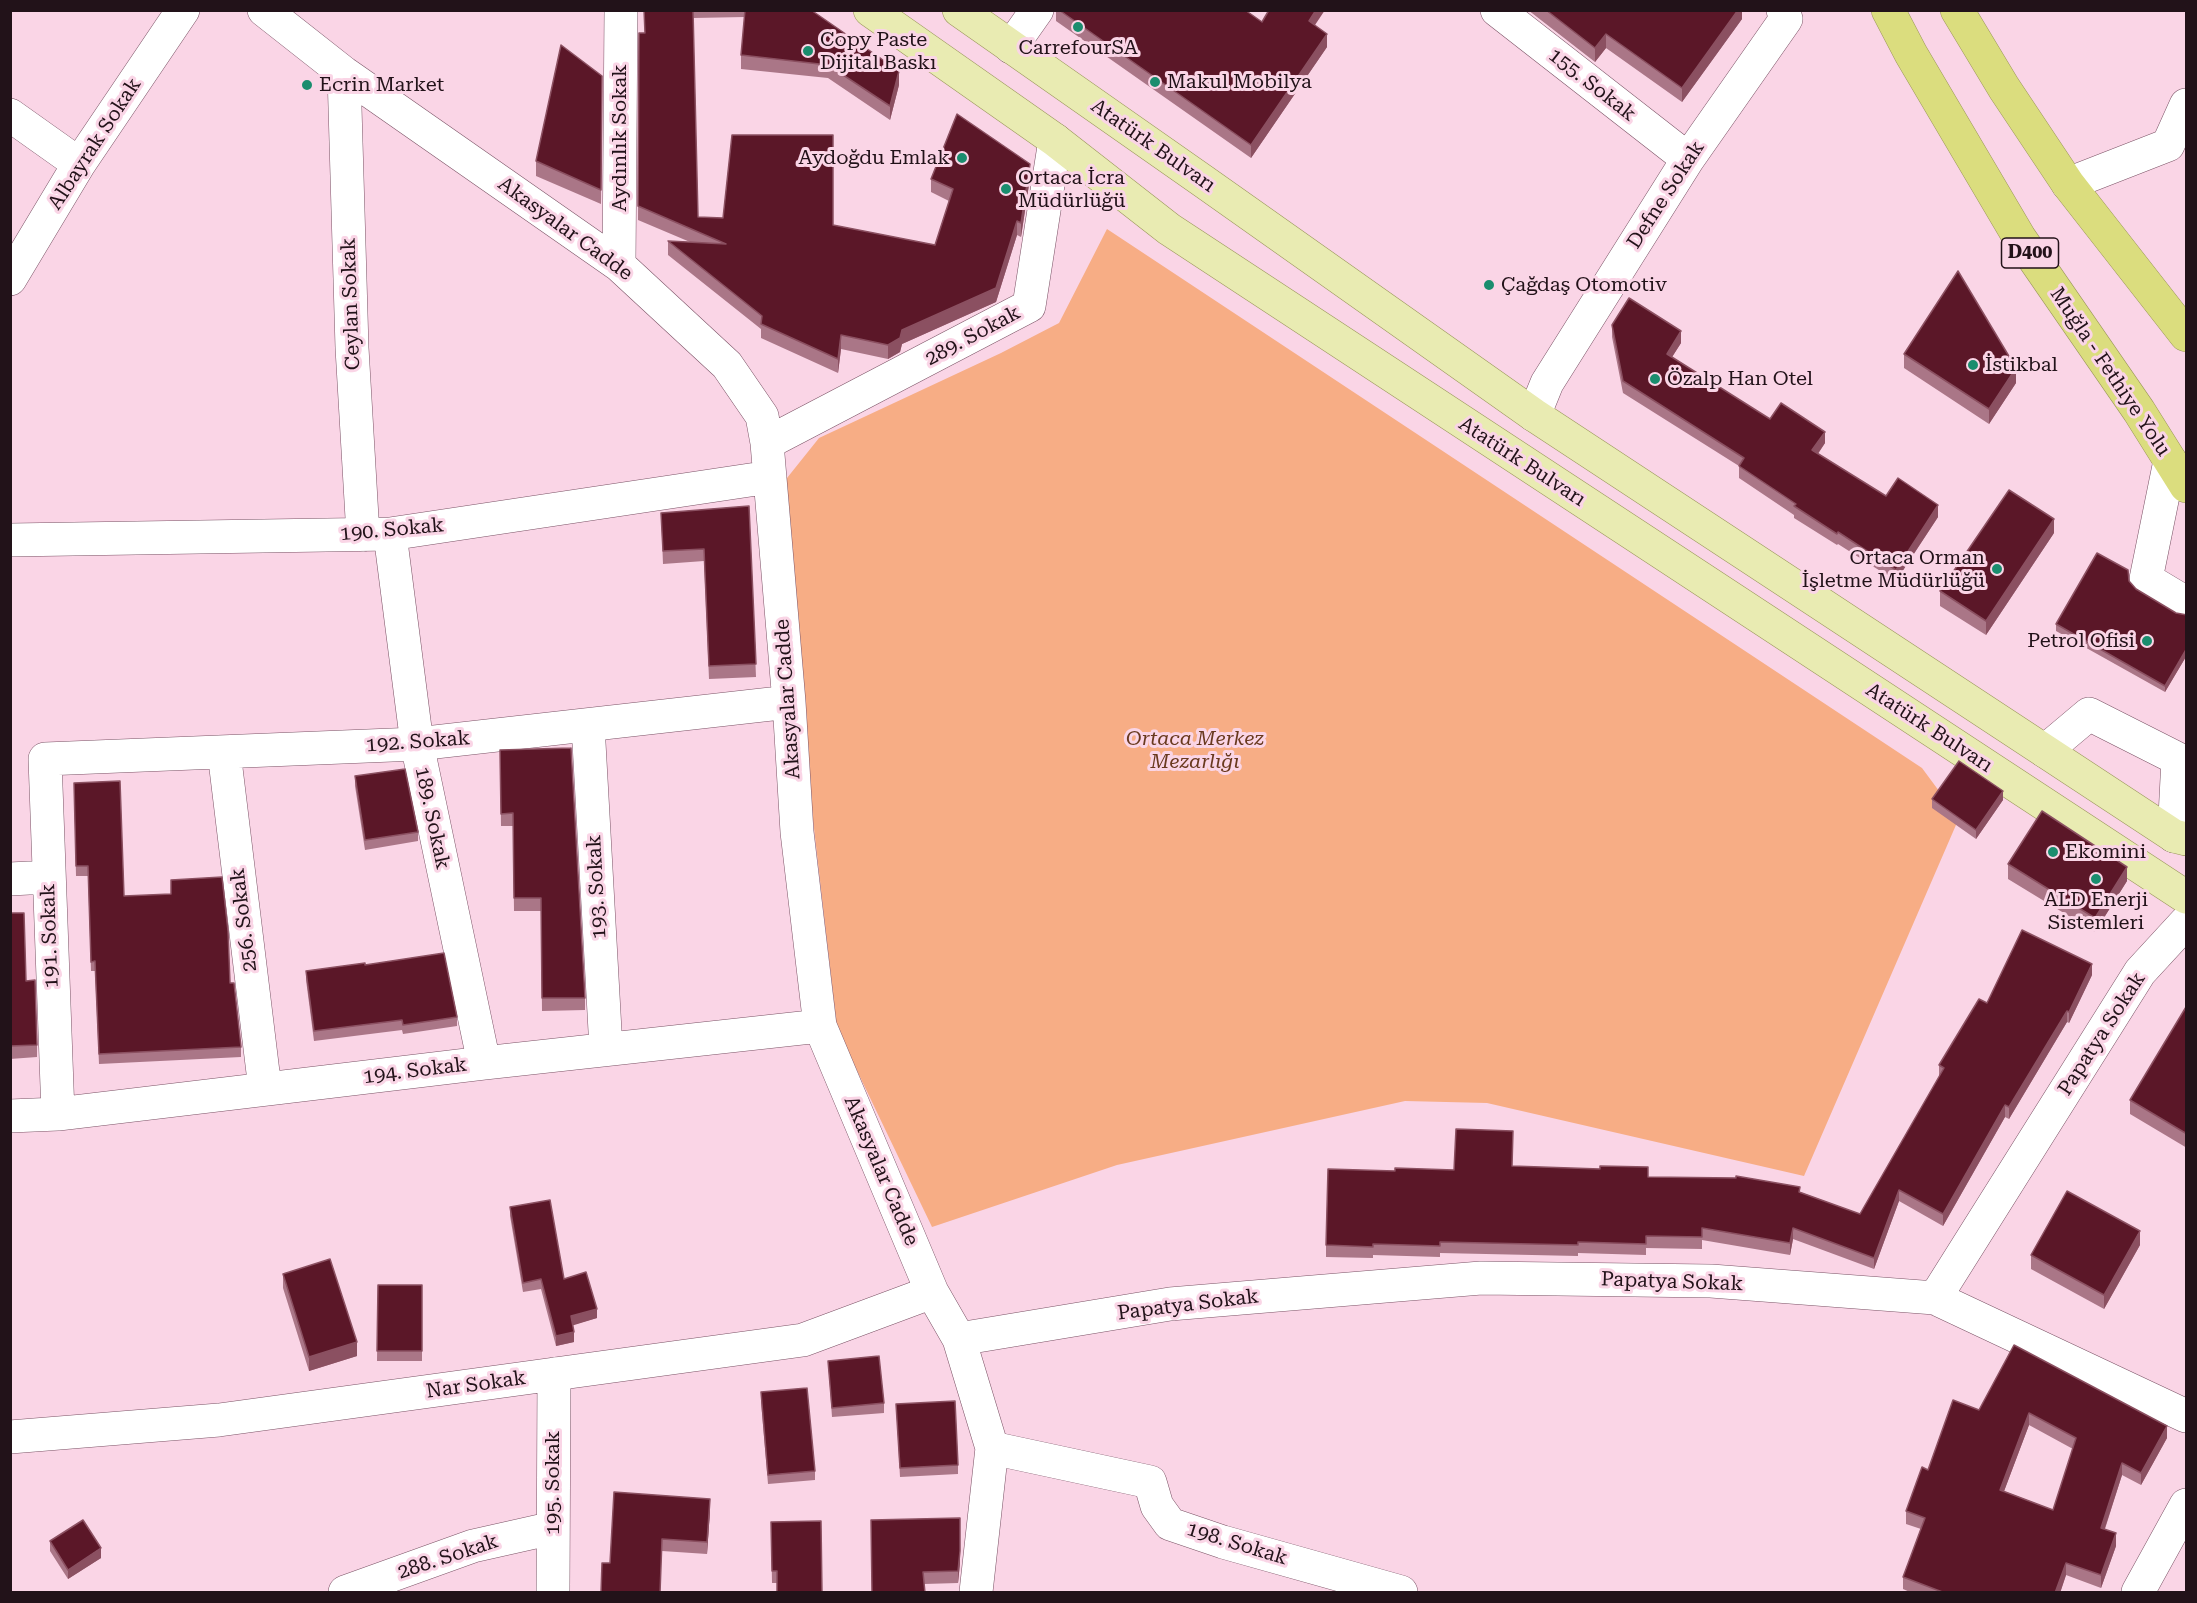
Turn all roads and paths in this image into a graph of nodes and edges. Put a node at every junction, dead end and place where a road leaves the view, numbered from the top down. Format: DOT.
graph roads {
  1 [pos="183,10"];
  2 [pos="264,10"];
  3 [pos="621,10"];
  4 [pos="870,10"];
  5 [pos="959,10"];
  6 [pos="1037,10"];
  7 [pos="1497,10"];
  8 [pos="1783,10"];
  9 [pos="1888,10"];
  10 [pos="1957,10"];
  11 [pos="1011,47"];
  12 [pos="344,73"];
  13 [pos="2187,105"];
  14 [pos="10,115"];
  15 [pos="1055,140"];
  16 [pos="1688,159"];
  17 [pos="79,164"];
  18 [pos="2068,184"];
  19 [pos="619,265"];
  20 [pos="10,279"];
  21 [pos="2187,335"];
  22 [pos="1534,415"];
  23 [pos="767,443"];
  24 [pos="2178,474"];
  25 [pos="770,477"];
  26 [pos="376,535"];
  27 [pos="10,540"];
  28 [pos="2187,603"];
  29 [pos="789,702"];
  30 [pos="588,725"];
  31 [pos="417,744"];
  32 [pos="2045,751"];
  33 [pos="224,752"];
  34 [pos="45,759"];
  35 [pos="2180,838"];
  36 [pos="48,878"];
  37 [pos="10,879"];
  38 [pos="2187,897"];
  39 [pos="2187,922"];
  40 [pos="820,1026"];
  41 [pos="606,1049"];
  42 [pos="484,1063"];
  43 [pos="265,1089"];
  44 [pos="58,1114"];
  45 [pos="10,1116"];
  46 [pos="932,1292"];
  47 [pos="1935,1298"];
  48 [pos="959,1339"];
  49 [pos="554,1374"];
  50 [pos="2187,1416"];
  51 [pos="10,1437"];
  52 [pos="992,1448"];
  53 [pos="2187,1504"];
  54 [pos="553,1528"];
  55 [pos="2174,1555"];
  56 [pos="345,1593"];
  57 [pos="553,1593"];
  58 [pos="976,1593"];
  59 [pos="1401,1593"];
  60 [pos="2138,1593"];
  1 -- 17 [label="street, Albayrak Sokak"];
  2 -- 12 [label="street, Akasyalar Cadde"];
  3 -- 19 [label="street, Aydınlık Sokak"];
  4 -- 15 [label="main road, Atatürk Bulvarı"];
  5 -- 11 [label="main road, Atatürk Bulvarı"];
  6 -- 11 [label="street"];
  7 -- 16 [label="street, 155. Sokak"];
  8 -- 16 [label="street, Defne Sokak"];
  9 -- 24 [label="highway, Muğla - Fethiye Yolu / D400"];
  10 -- 18 [label="highway"];
  11 -- 22 [label="main road, Atatürk Bulvarı"];
  12 -- 19 [label="street, Akasyalar Cadde"];
  12 -- 26 [label="street, Ceylan Sokak"];
  13 -- 18 [label="street"];
  14 -- 17 [label="street"];
  15 -- 23 [label="street, 289. Sokak"];
  15 -- 38 [label="main road, Atatürk Bulvarı"];
  16 -- 22 [label="street, Defne Sokak"];
  17 -- 20 [label="street, Albayrak Sokak"];
  18 -- 21 [label="highway"];
  19 -- 23 [label="street, Akasyalar Cadde"];
  22 -- 32 [label="main road, Atatürk Bulvarı"];
  23 -- 25 [label="street, Akasyalar Cadde"];
  24 -- 28 [label="street"];
  25 -- 26 [label="street, 190. Sokak"];
  25 -- 29 [label="street, Akasyalar Cadde"];
  26 -- 27 [label="street, 190. Sokak"];
  26 -- 31 [label="street, 189. Sokak"];
  29 -- 30 [label="street, 192. Sokak"];
  29 -- 40 [label="street, Akasyalar Cadde"];
  30 -- 31 [label="street, 192. Sokak"];
  30 -- 41 [label="street, 193. Sokak"];
  31 -- 33 [label="street, 192. Sokak"];
  31 -- 42 [label="street, 189. Sokak"];
  32 -- 35 [label="main road, Atatürk Bulvarı"];
  32 -- 35 [label="street"];
  33 -- 34 [label="street, 192. Sokak"];
  33 -- 43 [label="street, 256. Sokak"];
  34 -- 36 [label="street, 191. Sokak"];
  36 -- 37 [label="street"];
  36 -- 44 [label="street, 191. Sokak"];
  39 -- 47 [label="street, Papatya Sokak"];
  40 -- 41 [label="street, 194. Sokak"];
  40 -- 46 [label="street, Akasyalar Cadde"];
  41 -- 42 [label="street, 194. Sokak"];
  42 -- 43 [label="street, 194. Sokak"];
  43 -- 44 [label="street, 194. Sokak"];
  44 -- 45 [label="street, 194. Sokak"];
  46 -- 48 [label="street, Akasyalar Cadde"];
  46 -- 49 [label="street, Nar Sokak"];
  47 -- 48 [label="street, Papatya Sokak"];
  47 -- 50 [label="street"];
  48 -- 52 [label="street, Akasyalar Cadde"];
  49 -- 51 [label="street, Nar Sokak"];
  49 -- 54 [label="street, 195. Sokak"];
  52 -- 58 [label="street, Akasyalar Cadde"];
  52 -- 59 [label="street, 198. Sokak"];
  53 -- 55 [label="street"];
  54 -- 56 [label="street, 288. Sokak"];
  54 -- 57 [label="street, 195. Sokak"];
  55 -- 60 [label="street"];
}
